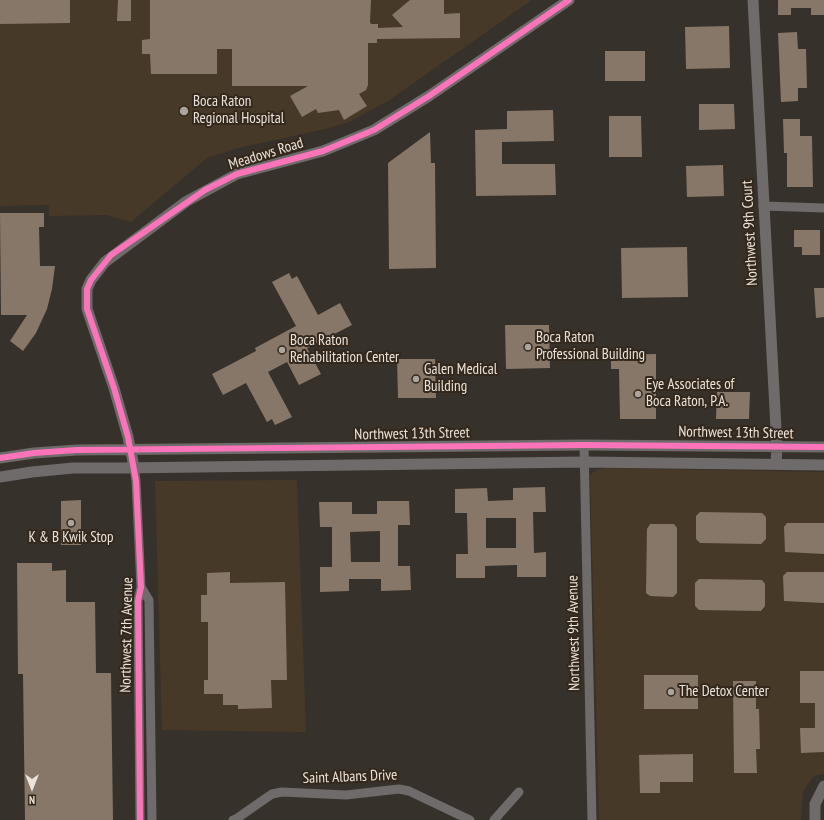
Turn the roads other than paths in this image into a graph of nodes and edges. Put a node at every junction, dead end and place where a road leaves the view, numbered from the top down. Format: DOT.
graph roads {
  1 [pos="569,0"];
  2 [pos="753,0"];
  3 [pos="763,206"];
  4 [pos="824,208"];
  5 [pos="584,445"];
  6 [pos="777,446"];
  7 [pos="824,447"];
  8 [pos="131,450"];
  9 [pos="0,458"];
  10 [pos="585,462"];
  11 [pos="776,464"];
  12 [pos="824,465"];
  13 [pos="134,467"];
  14 [pos="0,477"];
  15 [pos="141,587"];
  16 [pos="824,787"];
  17 [pos="519,792"];
  18 [pos="140,820"];
  19 [pos="152,820"];
  20 [pos="233,820"];
  21 [pos="470,820"];
  22 [pos="494,820"];
  23 [pos="592,820"];
  24 [pos="815,820"];
  1 -- 8 [label="street, Meadows Road"];
  2 -- 3 [label="street, Northwest 9th Court"];
  3 -- 4 [label="street"];
  3 -- 6 [label="street, Northwest 9th Court"];
  5 -- 6 [label="street, Northwest 13th Street"];
  5 -- 8 [label="street, Northwest 13th Street"];
  5 -- 10 [label="street, Northwest 9th Avenue"];
  6 -- 7 [label="street, Northwest 13th Street"];
  6 -- 11 [label="street, Northwest 9th Court"];
  8 -- 9 [label="street, Northwest 13th Street"];
  8 -- 13 [label="street, Northwest 7th Avenue"];
  10 -- 11 [label="street, Northwest 13th Street"];
  10 -- 13 [label="street, Northwest 13th Street"];
  10 -- 23 [label="street, Northwest 9th Avenue"];
  11 -- 12 [label="street, Northwest 13th Street"];
  13 -- 14 [label="street, Northwest 13th Street"];
  13 -- 15 [label="street, Northwest 7th Avenue"];
  15 -- 18 [label="street, Northwest 7th Avenue"];
  15 -- 19 [label="street, Northwest 7th Avenue"];
  16 -- 24 [label="street"];
  17 -- 22 [label="street"];
  20 -- 21 [label="street, Saint Albans Drive"];
}
